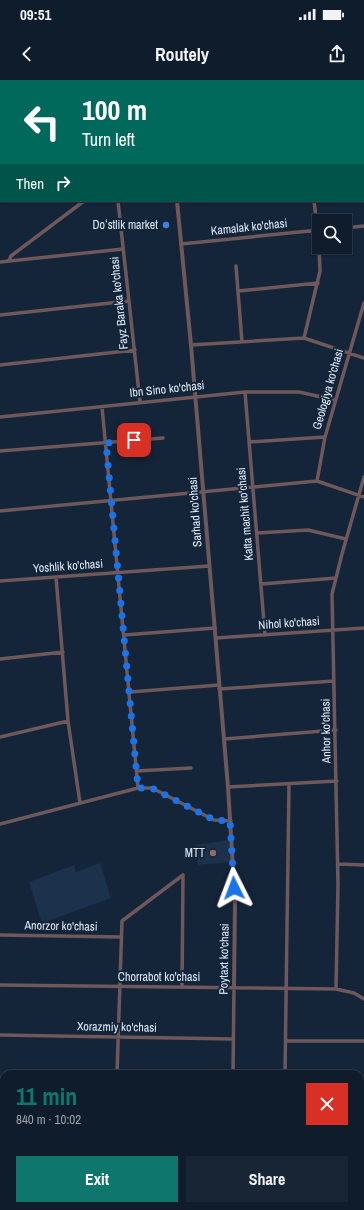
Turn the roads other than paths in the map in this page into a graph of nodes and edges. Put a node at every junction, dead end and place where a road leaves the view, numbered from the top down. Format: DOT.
graph roads {
  1 [pos="83,202"];
  2 [pos="118,202"];
  3 [pos="177,202"];
  4 [pos="314,202"];
  5 [pos="316,214"];
  6 [pos="364,226"];
  7 [pos="352,227"];
  8 [pos="312,231"];
  9 [pos="181,244"];
  10 [pos="123,249"];
  11 [pos="319,254"];
  12 [pos="9,261"];
  13 [pos="0,262"];
  14 [pos="236,266"];
  15 [pos="318,283"];
  16 [pos="238,291"];
  17 [pos="129,301"];
  18 [pos="364,303"];
  19 [pos="0,315"];
  20 [pos="304,338"];
  21 [pos="242,342"];
  22 [pos="191,345"];
  23 [pos="135,350"];
  24 [pos="349,353"];
  25 [pos="364,358"];
  26 [pos="0,365"];
  27 [pos="245,392"];
  28 [pos="196,396"];
  29 [pos="335,400"];
  30 [pos="140,402"];
  31 [pos="102,407"];
  32 [pos="0,417"];
  33 [pos="325,437"];
  34 [pos="163,438"];
  35 [pos="249,442"];
  36 [pos="106,443"];
  37 [pos="0,451"];
  38 [pos="364,477"];
  39 [pos="316,481"];
  40 [pos="253,487"];
  41 [pos="204,492"];
  42 [pos="358,495"];
  43 [pos="364,497"];
  44 [pos="112,501"];
  45 [pos="0,511"];
  46 [pos="257,533"];
  47 [pos="346,539"];
  48 [pos="209,566"];
  49 [pos="119,573"];
  50 [pos="56,576"];
  51 [pos="336,578"];
  52 [pos="0,581"];
  53 [pos="261,584"];
  54 [pos="215,628"];
  55 [pos="364,628"];
  56 [pos="333,630"];
  57 [pos="265,634"];
  58 [pos="124,635"];
  59 [pos="216,638"];
  60 [pos="63,652"];
  61 [pos="0,659"];
  62 [pos="334,681"];
  63 [pos="219,687"];
  64 [pos="130,692"];
  65 [pos="68,721"];
  66 [pos="336,730"];
  67 [pos="0,737"];
  68 [pos="224,739"];
  69 [pos="191,768"];
  70 [pos="136,771"];
  71 [pos="337,781"];
  72 [pos="289,784"];
  73 [pos="228,787"];
  74 [pos="138,788"];
  75 [pos="80,803"];
  76 [pos="230,821"];
  77 [pos="0,824"];
  78 [pos="338,864"];
  79 [pos="364,865"];
  80 [pos="0,935"];
  81 [pos="121,937"];
  82 [pos="0,985"];
  83 [pos="120,986"];
  84 [pos="182,987"];
  85 [pos="234,987"];
  86 [pos="286,988"];
  87 [pos="336,989"];
  88 [pos="364,999"];
  89 [pos="0,1035"];
  90 [pos="118,1037"];
  91 [pos="233,1039"];
  92 [pos="286,1041"];
  93 [pos="364,1042"];
  94 [pos="117,1070"];
  95 [pos="233,1070"];
  96 [pos="285,1070"];
  1 -- 12 [label="street"];
  2 -- 10 [label="street, Fayz Baraka ko'chasi"];
  3 -- 9 [label="street, Sarhad ko'chasi"];
  4 -- 5 [label="street"];
  6 -- 7 [label="street"];
  8 -- 9 [label="street, Kamalak ko'chasi"];
  9 -- 22 [label="street, Sarhad ko'chasi"];
  10 -- 12 [label="street"];
  10 -- 17 [label="street, Fayz Baraka ko'chasi"];
  11 -- 15 [label="street"];
  12 -- 13 [label="street"];
  14 -- 16 [label="street"];
  15 -- 16 [label="street"];
  15 -- 20 [label="street"];
  16 -- 21 [label="street"];
  17 -- 19 [label="street"];
  17 -- 23 [label="street, Fayz Baraka ko'chasi"];
  18 -- 24 [label="street, Geologiya ko'chasi"];
  20 -- 21 [label="street"];
  20 -- 24 [label="street"];
  21 -- 22 [label="street"];
  22 -- 28 [label="street, Sarhad ko'chasi"];
  23 -- 26 [label="street"];
  23 -- 30 [label="street, Fayz Baraka ko'chasi"];
  24 -- 25 [label="street"];
  24 -- 29 [label="street, Geologiya ko'chasi"];
  27 -- 28 [label="street, Ibn Sino ko'chasi"];
  27 -- 29 [label="street, Ibn Sino ko'chasi"];
  27 -- 35 [label="street, Katta machit ko'chasi"];
  28 -- 30 [label="street, Ibn Sino ko'chasi"];
  28 -- 41 [label="street, Sarhad ko'chasi"];
  29 -- 33 [label="street, Geologiya ko'chasi"];
  30 -- 31 [label="street, Ibn Sino ko'chasi"];
  31 -- 32 [label="street, Ibn Sino ko'chasi"];
  31 -- 36 [label="street"];
  33 -- 35 [label="street"];
  33 -- 39 [label="street, Geologiya ko'chasi"];
  34 -- 36 [label="street"];
  35 -- 40 [label="street, Katta machit ko'chasi"];
  36 -- 37 [label="street"];
  36 -- 44 [label="street"];
  38 -- 42 [label="street, Anhor ko'chasi"];
  39 -- 40 [label="street"];
  39 -- 42 [label="street"];
  40 -- 41 [label="street"];
  40 -- 46 [label="street, Katta machit ko'chasi"];
  41 -- 44 [label="street"];
  41 -- 48 [label="street, Sarhad ko'chasi"];
  42 -- 43 [label="street"];
  42 -- 47 [label="street, Anhor ko'chasi"];
  44 -- 45 [label="street"];
  44 -- 49 [label="street"];
  46 -- 47 [label="street"];
  46 -- 53 [label="street, Katta machit ko'chasi"];
  47 -- 51 [label="street, Anhor ko'chasi"];
  48 -- 49 [label="street, Yoshlik ko'chasi"];
  48 -- 54 [label="street, Sarhad ko'chasi"];
  49 -- 50 [label="street, Yoshlik ko'chasi"];
  49 -- 58 [label="street"];
  50 -- 52 [label="street, Yoshlik ko'chasi"];
  50 -- 60 [label="street"];
  51 -- 53 [label="street"];
  51 -- 56 [label="street, Anhor ko'chasi"];
  53 -- 57 [label="street, Katta machit ko'chasi"];
  54 -- 58 [label="street"];
  54 -- 59 [label="street, Sarhad ko'chasi"];
  55 -- 56 [label="street, Nihol ko'chasi"];
  56 -- 57 [label="street, Nihol ko'chasi"];
  56 -- 62 [label="street, Anhor ko'chasi"];
  57 -- 59 [label="street, Nihol ko'chasi"];
  58 -- 64 [label="street"];
  59 -- 63 [label="street, Sarhad ko'chasi"];
  60 -- 61 [label="street"];
  60 -- 65 [label="street"];
  62 -- 63 [label="street"];
  62 -- 66 [label="street, Anhor ko'chasi"];
  63 -- 64 [label="street"];
  63 -- 68 [label="street, Sarhad ko'chasi"];
  64 -- 70 [label="street"];
  65 -- 67 [label="street"];
  65 -- 75 [label="street"];
  66 -- 68 [label="street"];
  66 -- 71 [label="street, Anhor ko'chasi"];
  68 -- 73 [label="street, Sarhad ko'chasi"];
  69 -- 70 [label="street"];
  70 -- 74 [label="street"];
  71 -- 72 [label="street"];
  71 -- 78 [label="street, Anhor ko'chasi"];
  72 -- 73 [label="street"];
  72 -- 86 [label="street"];
  73 -- 76 [label="street, Sarhad ko'chasi"];
  74 -- 75 [label="street"];
  74 -- 76 [label="street"];
  75 -- 77 [label="street"];
  76 -- 85 [label="street, Poytaxt ko'chasi"];
  78 -- 79 [label="street"];
  78 -- 87 [label="street, Anhor ko'chasi"];
  80 -- 81 [label="street, Anorzor ko'chasi"];
  81 -- 83 [label="street"];
  81 -- 84 [label="street"];
  82 -- 83 [label="street, Chorrabot ko'chasi"];
  83 -- 84 [label="street, Chorrabot ko'chasi"];
  83 -- 90 [label="street"];
  84 -- 85 [label="street, Chorrabot ko'chasi"];
  85 -- 86 [label="street, Chorrabot ko'chasi"];
  85 -- 91 [label="street, Poytaxt ko'chasi"];
  86 -- 87 [label="street, Chorrabot ko'chasi"];
  86 -- 92 [label="street"];
  87 -- 88 [label="street, Chorrabot ko'chasi"];
  89 -- 90 [label="street, Xorazmiy ko'chasi"];
  90 -- 91 [label="street, Xorazmiy ko'chasi"];
  90 -- 94 [label="street"];
  91 -- 95 [label="street, Poytaxt ko'chasi"];
  92 -- 93 [label="street"];
  92 -- 96 [label="street"];
}
